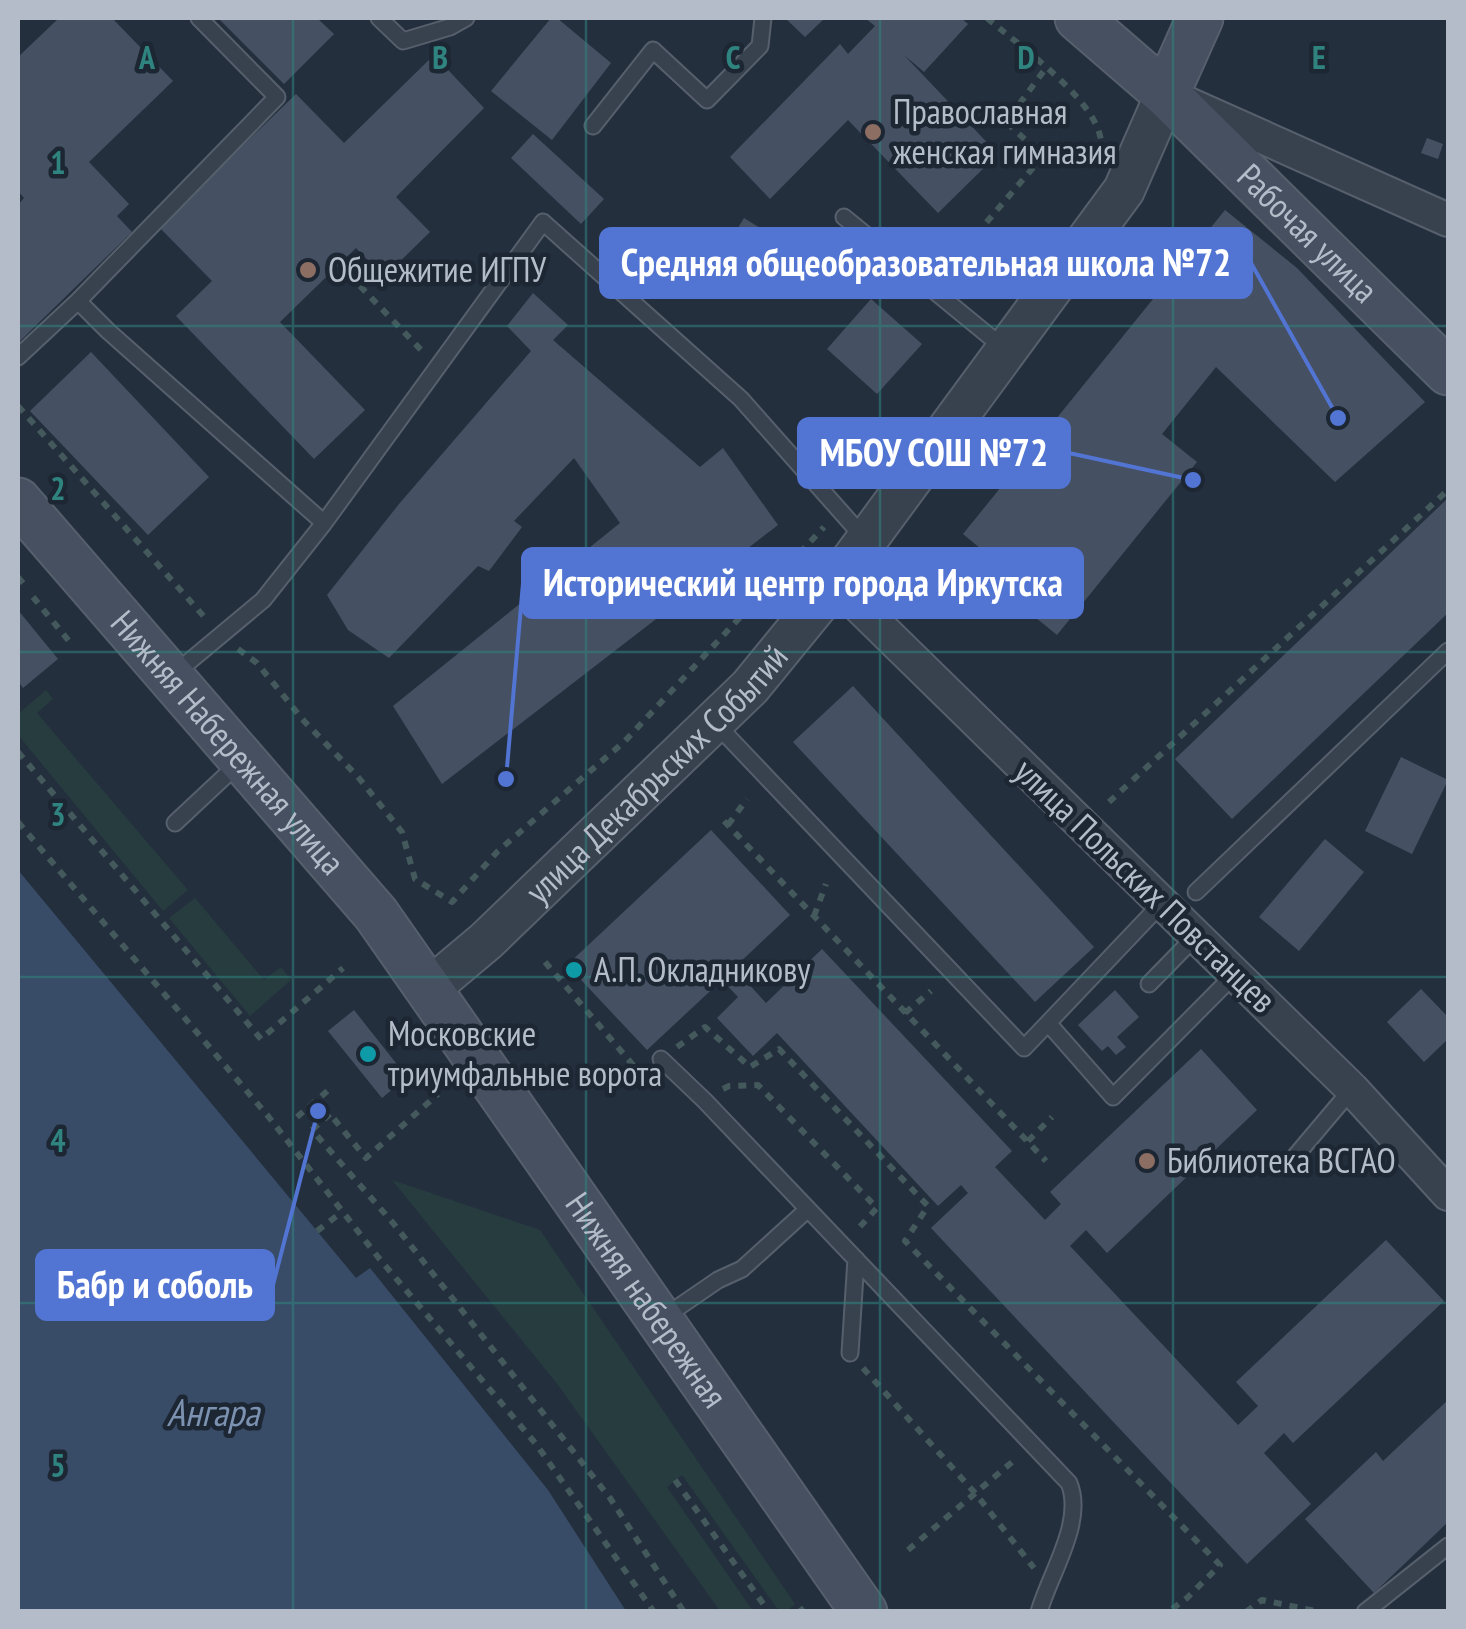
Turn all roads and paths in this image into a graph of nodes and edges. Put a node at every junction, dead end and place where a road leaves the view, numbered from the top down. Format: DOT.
graph roads {
  1 [pos="199,18"];
  2 [pos="379,18"];
  3 [pos="466,18"];
  4 [pos="764,18"];
  5 [pos="1078,18"];
  6 [pos="1200,18"];
  7 [pos="1046,68"];
  8 [pos="1166,94"];
  9 [pos="593,126"];
  10 [pos="844,216"];
  11 [pos="1448,220"];
  12 [pos="979,231"];
  13 [pos="1020,275"];
  14 [pos="360,286"];
  15 [pos="930,288"];
  16 [pos="78,301"];
  17 [pos="1005,350"];
  18 [pos="18,357"];
  19 [pos="437,368"];
  20 [pos="1448,372"];
  21 [pos="1448,490"];
  22 [pos="18,500"];
  23 [pos="324,523"];
  24 [pos="865,538"];
  25 [pos="18,577"];
  26 [pos="835,583"];
  27 [pos="26,587"];
  28 [pos="34,598"];
  29 [pos="74,646"];
  30 [pos="1448,650"];
  31 [pos="170,678"];
  32 [pos="714,722"];
  33 [pos="18,752"];
  34 [pos="242,761"];
  35 [pos="747,799"];
  36 [pos="1109,802"];
  37 [pos="18,822"];
  38 [pos="175,823"];
  39 [pos="826,884"];
  40 [pos="1196,892"];
  41 [pos="1162,902"];
  42 [pos="814,916"];
  43 [pos="1196,936"];
  44 [pos="545,962"];
  45 [pos="343,968"];
  46 [pos="1235,974"];
  47 [pos="1149,984"];
  48 [pos="430,988"];
  49 [pos="931,992"];
  50 [pos="905,1012"];
  51 [pos="1048,1023"];
  52 [pos="661,1059"];
  53 [pos="332,1087"];
  54 [pos="1352,1089"];
  55 [pos="438,1094"];
  56 [pos="705,1100"];
  57 [pos="297,1116"];
  58 [pos="1052,1116"];
  59 [pos="1028,1141"];
  60 [pos="1046,1161"];
  61 [pos="1287,1166"];
  62 [pos="1448,1194"];
  63 [pos="808,1208"];
  64 [pos="338,1215"];
  65 [pos="317,1232"];
  66 [pos="843,1245"];
  67 [pos="856,1259"];
  68 [pos="660,1320"];
  69 [pos="850,1353"];
  70 [pos="1033,1444"];
  71 [pos="674,1480"];
  72 [pos="976,1494"];
  73 [pos="1448,1546"];
  74 [pos="908,1550"];
  75 [pos="1046,1584"];
  76 [pos="654,1612"];
  77 [pos="684,1612"];
  78 [pos="769,1612"];
  79 [pos="864,1612"];
  80 [pos="1039,1612"];
  81 [pos="1168,1612"];
  82 [pos="1246,1612"];
  83 [pos="1320,1612"];
  84 [pos="1365,1612"];
  1 -- 16 [label="lane"];
  2 -- 3 [label="lane"];
  4 -- 9 [label="lane"];
  5 -- 8 [label="main road, Рабочая улица"];
  6 -- 8 [label="main road"];
  7 -- 12 [label="path"];
  8 -- 11 [label="street"];
  8 -- 17 [label="street, улица Декабрьских Событий"];
  8 -- 20 [label="main road, Рабочая улица"];
  10 -- 15 [label="lane"];
  12 -- 13 [label="path"];
  12 -- 15 [label="path"];
  14 -- 19 [label="path"];
  15 -- 17 [label="lane"];
  16 -- 18 [label="lane"];
  16 -- 23 [label="lane"];
  17 -- 24 [label="street, улица Декабрьских Событий"];
  19 -- 23 [label="lane"];
  19 -- 24 [label="lane"];
  21 -- 36 [label="path"];
  22 -- 31 [label="main road, Нижняя Набережная улица"];
  23 -- 31 [label="lane"];
  24 -- 26 [label="street, улица Декабрьских Событий"];
  25 -- 27 [label="path"];
  26 -- 32 [label="street, улица Декабрьских Событий"];
  26 -- 41 [label="street, улица Польских Повстанцев"];
  28 -- 29 [label="path"];
  30 -- 40 [label="lane"];
  31 -- 34 [label="main road, Нижняя Набережная улица"];
  32 -- 48 [label="street, улица Декабрьских Событий"];
  32 -- 51 [label="lane"];
  33 -- 45 [label="path"];
  34 -- 38 [label="lane"];
  34 -- 48 [label="main road, Нижняя Набережная улица"];
  35 -- 42 [label="path"];
  37 -- 76 [label="path"];
  39 -- 42 [label="path"];
  41 -- 43 [label="street, улица Польских Повстанцев"];
  41 -- 51 [label="lane"];
  42 -- 50 [label="path"];
  43 -- 46 [label="street, улица Польских Повстанцев"];
  43 -- 47 [label="lane"];
  44 -- 52 [label="path"];
  46 -- 51 [label="lane"];
  46 -- 54 [label="street, улица Польских Повстанцев"];
  48 -- 68 [label="main road, Нижняя набережная"];
  49 -- 50 [label="path"];
  50 -- 59 [label="path"];
  52 -- 56 [label="lane"];
  52 -- 81 [label="path"];
  53 -- 57 [label="path"];
  54 -- 61 [label="lane"];
  54 -- 62 [label="street, улица Польских Повстанцев"];
  55 -- 77 [label="path"];
  56 -- 63 [label="lane"];
  56 -- 66 [label="path"];
  58 -- 59 [label="path"];
  59 -- 60 [label="path"];
  63 -- 66 [label="lane"];
  63 -- 68 [label="lane"];
  64 -- 65 [label="path"];
  66 -- 67 [label="lane"];
  67 -- 69 [label="lane"];
  67 -- 70 [label="lane"];
  68 -- 79 [label="main road, Нижняя набережная"];
  69 -- 72 [label="path"];
  70 -- 72 [label="path"];
  70 -- 75 [label="lane"];
  71 -- 78 [label="path"];
  72 -- 74 [label="path"];
  72 -- 75 [label="path"];
  73 -- 84 [label="lane"];
  75 -- 80 [label="lane"];
  82 -- 83 [label="path"];
}
